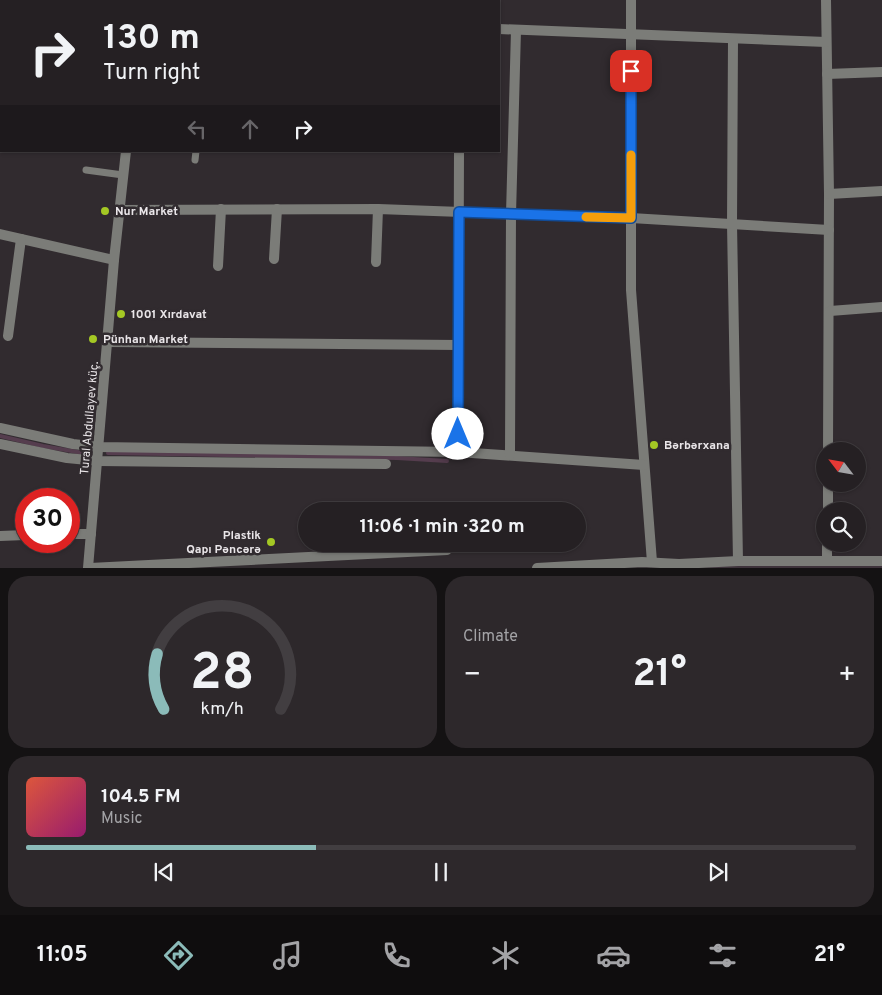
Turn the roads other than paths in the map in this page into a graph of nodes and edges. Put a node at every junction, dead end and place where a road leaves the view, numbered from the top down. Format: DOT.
graph roads {
  1 [pos="631,0"];
  2 [pos="826,0"];
  3 [pos="500,29"];
  4 [pos="516,30"];
  5 [pos="631,34"];
  6 [pos="733,39"];
  7 [pos="826,42"];
  8 [pos="882,72"];
  9 [pos="827,74"];
  10 [pos="126,152"];
  11 [pos="196,152"];
  12 [pos="459,152"];
  13 [pos="195,160"];
  14 [pos="86,170"];
  15 [pos="123,175"];
  16 [pos="882,191"];
  17 [pos="830,194"];
  18 [pos="221,209"];
  19 [pos="277,209"];
  20 [pos="378,209"];
  21 [pos="119,210"];
  22 [pos="459,212"];
  23 [pos="511,214"];
  24 [pos="631,218"];
  25 [pos="732,224"];
  26 [pos="829,230"];
  27 [pos="0,234"];
  28 [pos="21,239"];
  29 [pos="274,259"];
  30 [pos="114,260"];
  31 [pos="376,262"];
  32 [pos="218,266"];
  33 [pos="882,307"];
  34 [pos="830,310"];
  35 [pos="8,336"];
  36 [pos="108,342"];
  37 [pos="459,345"];
  38 [pos="0,428"];
  39 [pos="828,442"];
  40 [pos="0,444"];
  41 [pos="99,447"];
  42 [pos="458,452"];
  43 [pos="510,455"];
  44 [pos="98,461"];
  45 [pos="386,464"];
  46 [pos="644,465"];
  47 [pos="80,534"];
  48 [pos="91,534"];
  49 [pos="15,535"];
  50 [pos="0,536"];
  51 [pos="407,552"];
  52 [pos="827,552"];
  53 [pos="738,561"];
  54 [pos="827,561"];
  55 [pos="882,561"];
  56 [pos="652,562"];
  57 [pos="725,565"];
  58 [pos="89,568"];
  59 [pos="537,568"];
  1 -- 5 [label="street"];
  2 -- 7 [label="street"];
  3 -- 4 [label="street"];
  4 -- 5 [label="street"];
  4 -- 23 [label="street"];
  5 -- 6 [label="street"];
  5 -- 24 [label="street"];
  6 -- 7 [label="street"];
  6 -- 25 [label="street"];
  7 -- 9 [label="street"];
  8 -- 9 [label="street"];
  9 -- 17 [label="street"];
  10 -- 15 [label="street, Tural Abdullayev küç."];
  11 -- 13 [label="lane"];
  12 -- 22 [label="street"];
  14 -- 15 [label="lane"];
  15 -- 21 [label="street, Tural Abdullayev küç."];
  16 -- 17 [label="street"];
  17 -- 26 [label="street"];
  18 -- 19 [label="street"];
  18 -- 21 [label="street"];
  18 -- 32 [label="street"];
  19 -- 20 [label="street"];
  19 -- 29 [label="street"];
  20 -- 22 [label="street"];
  20 -- 31 [label="street"];
  21 -- 30 [label="street, Tural Abdullayev küç."];
  22 -- 23 [label="street"];
  22 -- 37 [label="street"];
  23 -- 24 [label="street"];
  23 -- 43 [label="street"];
  24 -- 25 [label="street"];
  24 -- 46 [label="street"];
  25 -- 26 [label="street"];
  25 -- 53 [label="street"];
  26 -- 34 [label="street"];
  27 -- 28 [label="street"];
  28 -- 30 [label="street"];
  28 -- 35 [label="street"];
  30 -- 36 [label="street, Tural Abdullayev küç."];
  33 -- 34 [label="street"];
  34 -- 39 [label="street"];
  36 -- 37 [label="street"];
  36 -- 41 [label="street, Tural Abdullayev küç."];
  37 -- 42 [label="street"];
  38 -- 41 [label="street"];
  40 -- 44 [label="street"];
  41 -- 42 [label="street"];
  41 -- 44 [label="street, Tural Abdullayev küç."];
  42 -- 43 [label="street"];
  43 -- 46 [label="street"];
  44 -- 45 [label="street"];
  44 -- 48 [label="street, Tural Abdullayev küç."];
  46 -- 56 [label="street"];
  47 -- 48 [label="street"];
  48 -- 58 [label="street, Tural Abdullayev küç."];
  49 -- 50 [label="street"];
  51 -- 58 [label="street"];
  52 -- 54 [label="street"];
  53 -- 54 [label="street"];
  53 -- 57 [label="street"];
  54 -- 55 [label="street"];
  56 -- 57 [label="street"];
  56 -- 59 [label="street"];
}
